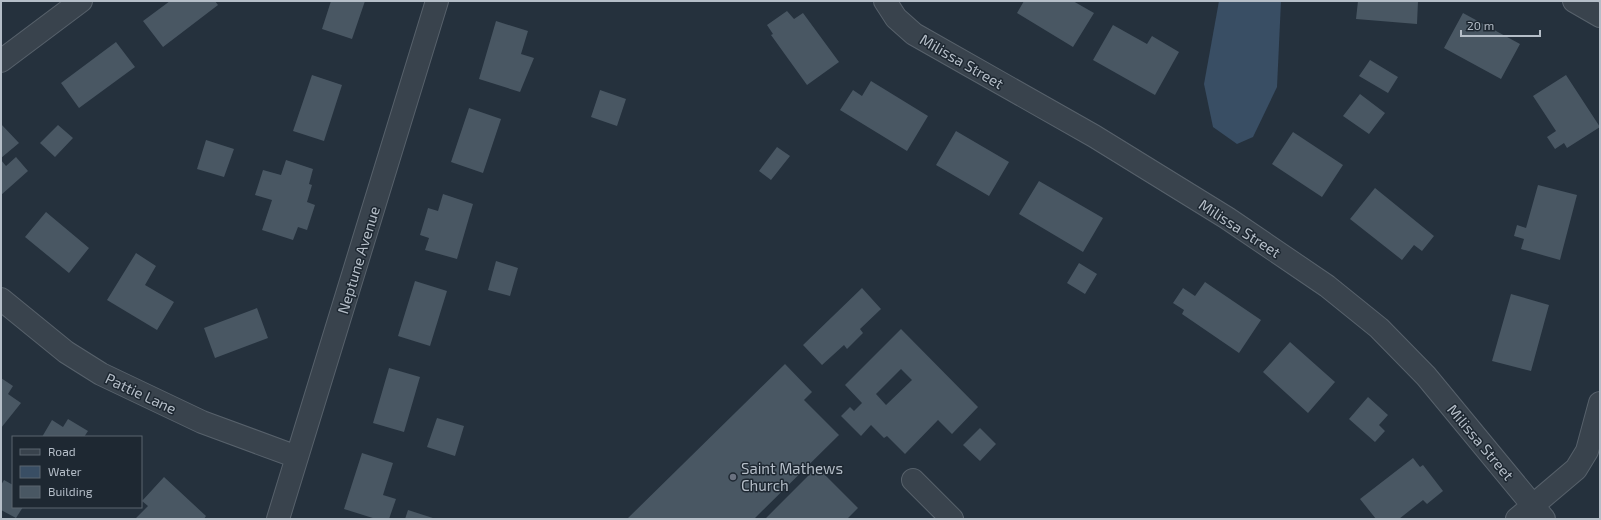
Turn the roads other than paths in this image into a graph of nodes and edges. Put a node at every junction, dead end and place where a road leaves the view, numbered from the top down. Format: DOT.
graph roads {
  1 [pos="81,1"];
  2 [pos="437,1"];
  3 [pos="885,1"];
  4 [pos="1574,1"];
  5 [pos="1600,16"];
  6 [pos="1,61"];
  7 [pos="1,299"];
  8 [pos="1600,403"];
  9 [pos="297,457"];
  10 [pos="913,480"];
  11 [pos="1539,512"];
  12 [pos="278,519"];
  13 [pos="952,519"];
  14 [pos="1517,519"];
  1 -- 6 [label="street"];
  2 -- 9 [label="street, Neptune Avenue"];
  3 -- 11 [label="street, Milissa Street"];
  4 -- 5 [label="street"];
  7 -- 9 [label="street, Pattie Lane"];
  8 -- 11 [label="street"];
  9 -- 12 [label="street, Neptune Avenue"];
  10 -- 13 [label="street"];
  11 -- 14 [label="street"];
}
